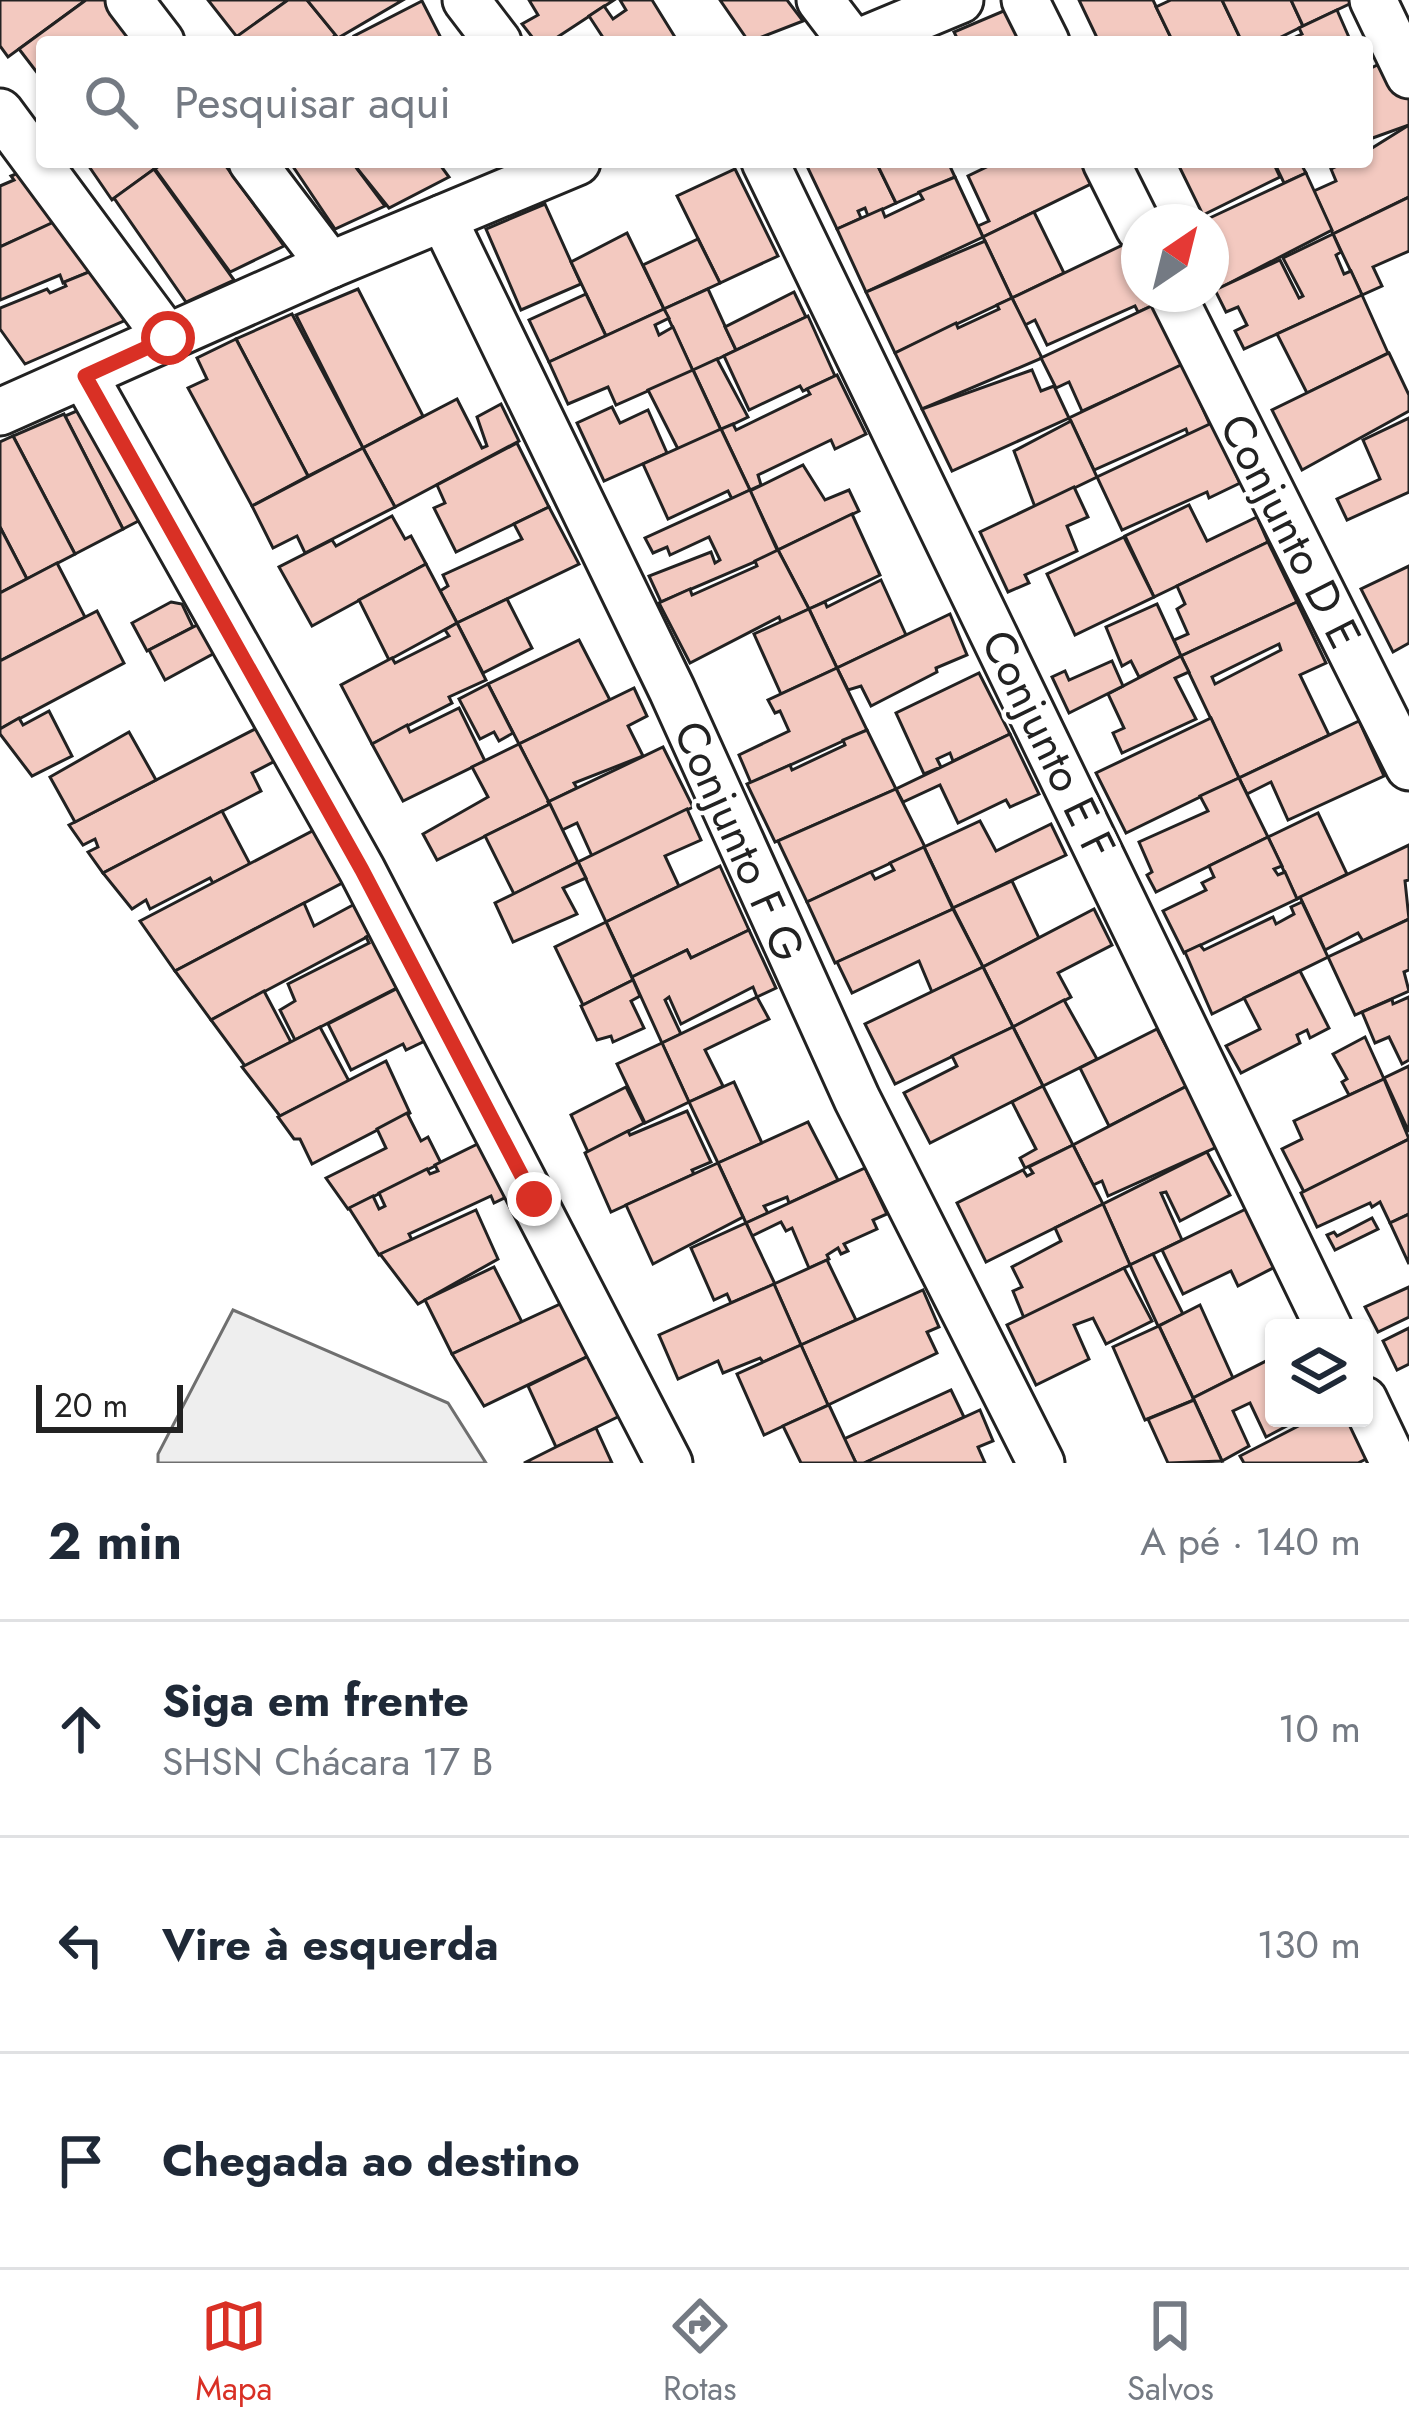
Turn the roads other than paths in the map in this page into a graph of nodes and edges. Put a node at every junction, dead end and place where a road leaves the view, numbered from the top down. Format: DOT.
graph roads {
  1 [pos="129,0"];
  2 [pos="466,0"];
  3 [pos="820,0"];
  4 [pos="960,0"];
  5 [pos="1025,0"];
  6 [pos="1373,0"];
  7 [pos="156,36"];
  8 [pos="493,36"];
  9 [pos="851,36"];
  10 [pos="871,36"];
  11 [pos="1043,36"];
  12 [pos="1409,75"];
  13 [pos="0,112"];
  14 [pos="36,160"];
  15 [pos="42,168"];
  16 [pos="257,168"];
  17 [pos="563,168"];
  18 [pos="768,168"];
  19 [pos="1109,168"];
  20 [pos="1127,204"];
  21 [pos="443,218"];
  22 [pos="330,265"];
  23 [pos="1181,312"];
  24 [pos="168,338"];
  25 [pos="85,376"];
  26 [pos="0,412"];
  27 [pos="1409,767"];
  28 [pos="1325,1319"];
  29 [pos="1373,1419"];
  30 [pos="670,1463"];
  31 [pos="1041,1463"];
  32 [pos="1394,1463"];
  1 -- 7 [label="street"];
  2 -- 8 [label="street"];
  3 -- 9 [label="street"];
  4 -- 10 [label="street"];
  5 -- 11 [label="street"];
  6 -- 12 [label="street"];
  13 -- 14 [label="street"];
  15 -- 24 [label="street"];
  16 -- 22 [label="street"];
  17 -- 21 [label="street"];
  18 -- 28 [label="street, Conjunto E F"];
  19 -- 20 [label="street"];
  21 -- 22 [label="street"];
  21 -- 31 [label="street, Conjunto F G"];
  22 -- 24 [label="street"];
  23 -- 27 [label="street, Conjunto D E"];
  24 -- 25 [label="street"];
  25 -- 26 [label="street"];
  25 -- 30 [label="street"];
  29 -- 32 [label="street"];
}
